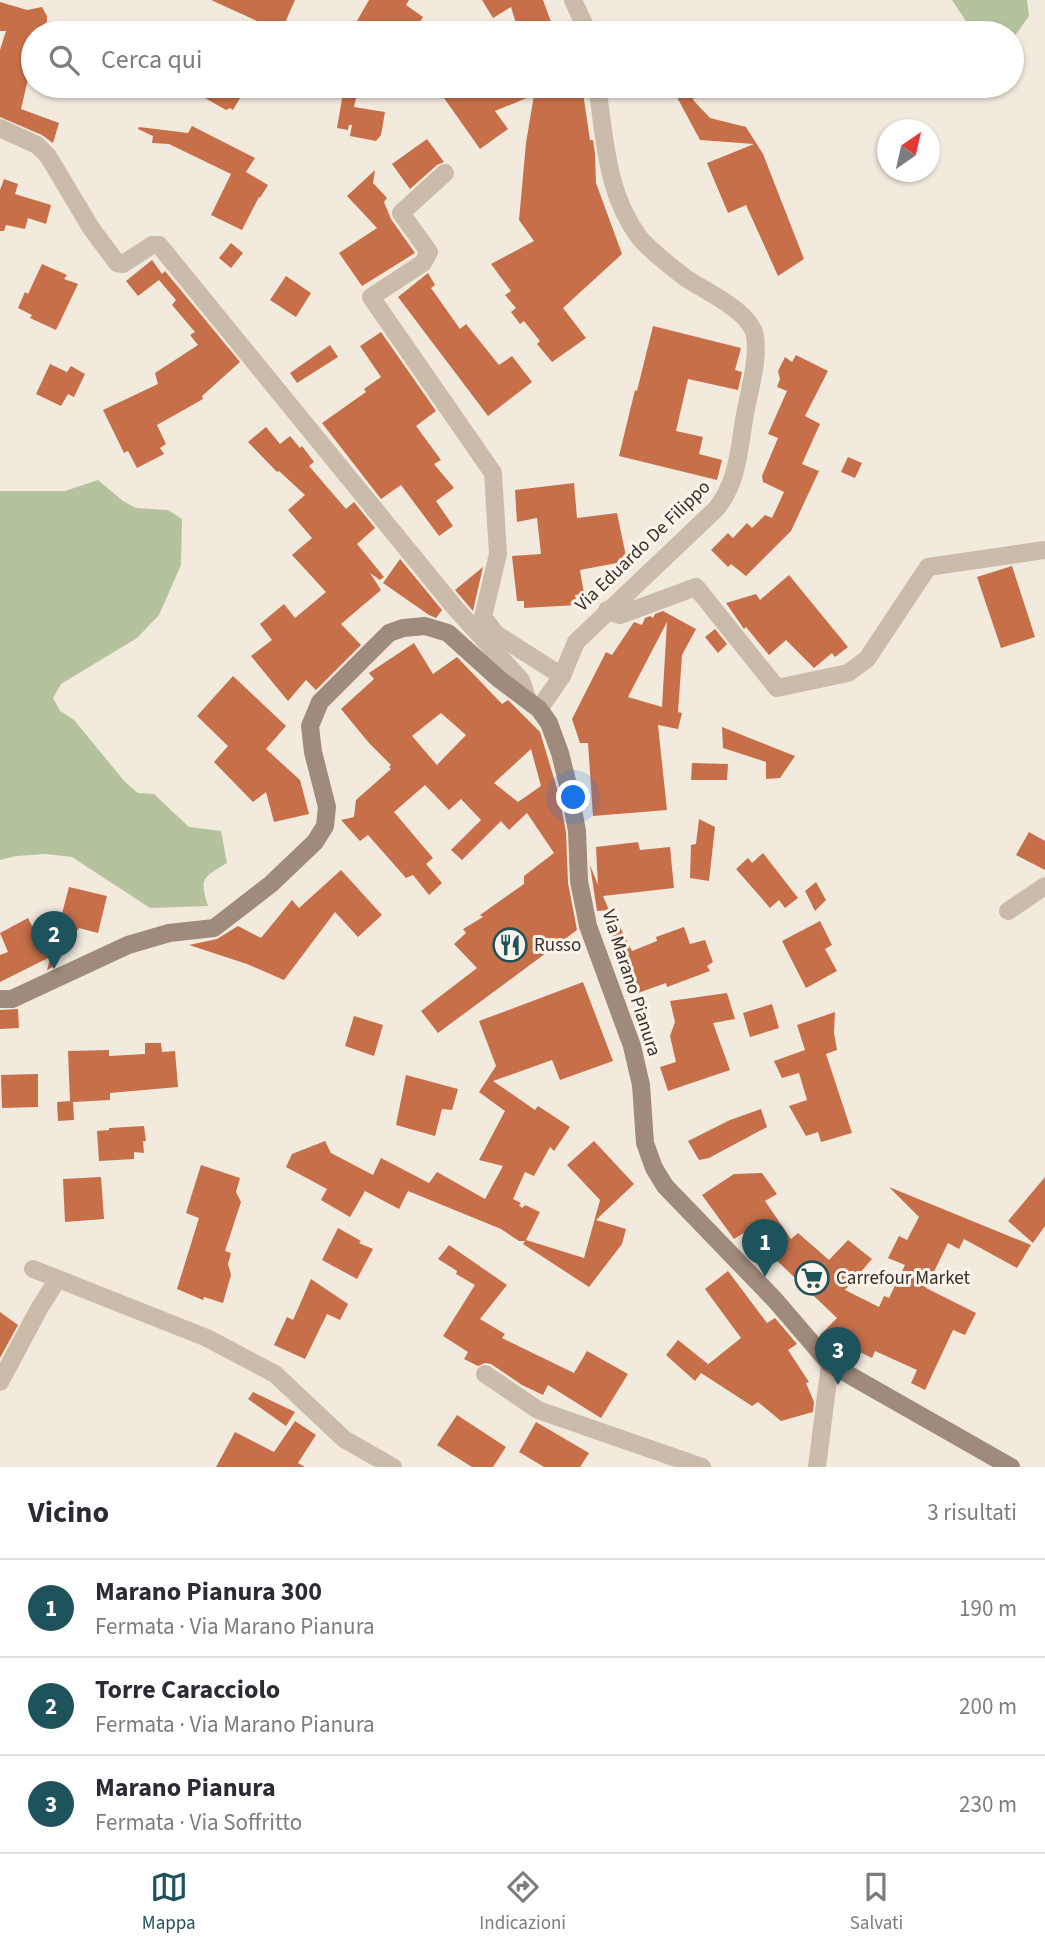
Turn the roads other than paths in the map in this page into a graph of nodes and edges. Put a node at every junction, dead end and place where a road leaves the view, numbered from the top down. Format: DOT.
graph roads {
  1 [pos="573,0"];
  2 [pos="583,21"];
  3 [pos="599,98"];
  4 [pos="0,128"];
  5 [pos="445,173"];
  6 [pos="1045,550"];
  7 [pos="607,610"];
  8 [pos="562,676"];
  9 [pos="534,704"];
  10 [pos="1045,886"];
  11 [pos="1008,911"];
  12 [pos="0,999"];
  13 [pos="33,1269"];
  14 [pos="58,1279"];
  15 [pos="830,1364"];
  16 [pos="485,1374"];
  17 [pos="0,1382"];
  18 [pos="393,1467"];
  19 [pos="702,1467"];
  20 [pos="817,1467"];
  21 [pos="1011,1467"];
  1 -- 2 [label="street"];
  3 -- 7 [label="street, Via Eduardo De Filippo"];
  4 -- 9 [label="street"];
  5 -- 8 [label="street"];
  6 -- 7 [label="street"];
  7 -- 8 [label="street, Via Eduardo De Filippo"];
  8 -- 9 [label="street, Via Eduardo De Filippo"];
  9 -- 12 [label="street, Via Marano Pianura"];
  9 -- 15 [label="street, Via Marano Pianura"];
  10 -- 11 [label="street"];
  13 -- 14 [label="street"];
  14 -- 17 [label="street"];
  14 -- 18 [label="street"];
  15 -- 20 [label="street"];
  15 -- 21 [label="street, Via Marano Pianura"];
  16 -- 19 [label="street"];
}
